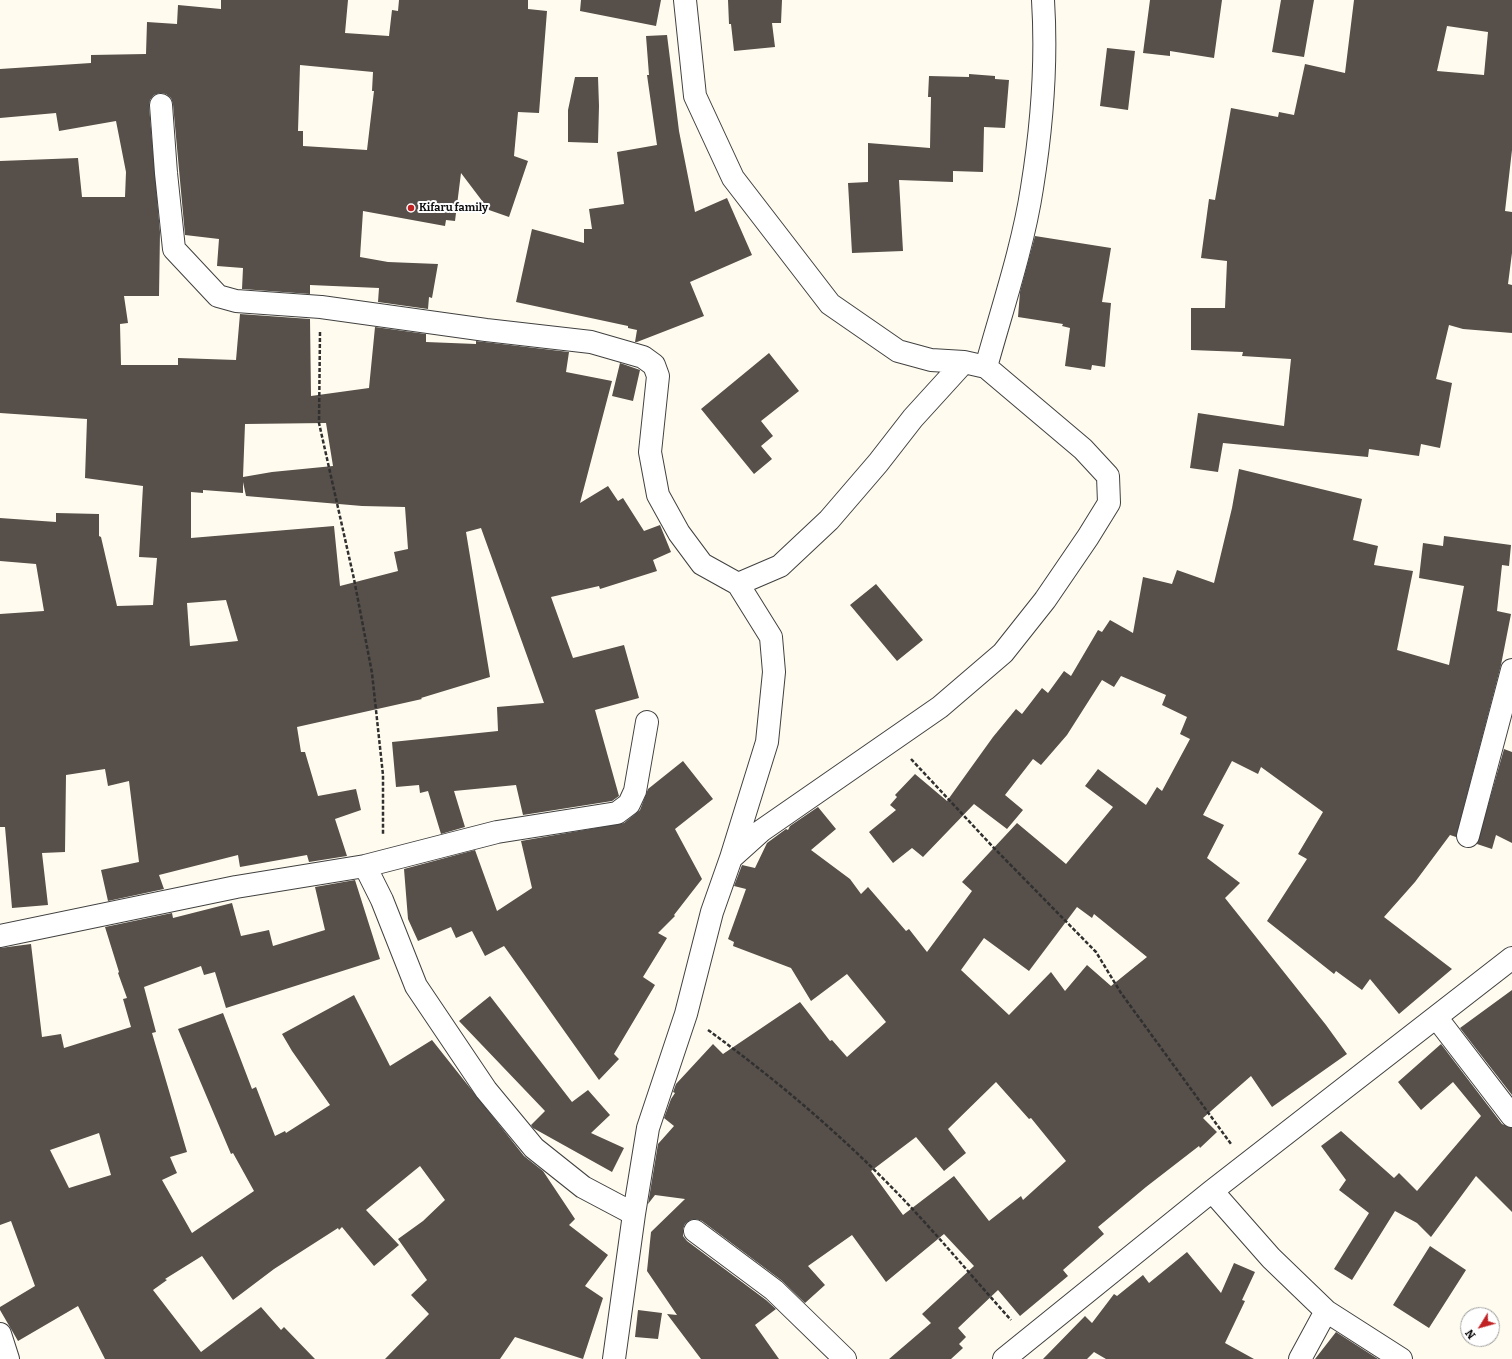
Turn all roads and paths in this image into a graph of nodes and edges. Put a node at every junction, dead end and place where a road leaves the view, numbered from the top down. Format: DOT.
graph roads {
  1 [pos="685,0"];
  2 [pos="1043,0"];
  3 [pos="161,105"];
  4 [pos="321,307"];
  5 [pos="964,362"];
  6 [pos="986,368"];
  7 [pos="738,584"];
  8 [pos="1512,670"];
  9 [pos="647,722"];
  10 [pos="892,740"];
  11 [pos="1468,836"];
  12 [pos="731,858"];
  13 [pos="374,864"];
  14 [pos="0,936"];
  15 [pos="1512,958"];
  16 [pos="686,1014"];
  17 [pos="1436,1017"];
  18 [pos="1512,1116"];
  19 [pos="1246,1164"];
  20 [pos="1212,1191"];
  21 [pos="634,1214"];
  22 [pos="695,1231"];
  23 [pos="1326,1311"];
  24 [pos="0,1334"];
  25 [pos="1028,1339"];
  26 [pos="8,1359"];
  27 [pos="614,1359"];
  28 [pos="845,1359"];
  29 [pos="1004,1359"];
  30 [pos="1300,1359"];
  31 [pos="1401,1359"];
  1 -- 5 [label="street"];
  2 -- 6 [label="street"];
  3 -- 4 [label="street"];
  4 -- 7 [label="street"];
  4 -- 13 [label="path"];
  5 -- 6 [label="street"];
  5 -- 7 [label="street"];
  6 -- 10 [label="street"];
  7 -- 12 [label="street"];
  8 -- 11 [label="street"];
  9 -- 13 [label="street"];
  10 -- 12 [label="street"];
  10 -- 19 [label="path"];
  12 -- 16 [label="street"];
  13 -- 14 [label="street"];
  13 -- 21 [label="street"];
  15 -- 17 [label="street"];
  16 -- 21 [label="street"];
  16 -- 25 [label="path"];
  17 -- 18 [label="street"];
  17 -- 19 [label="street"];
  19 -- 20 [label="street"];
  20 -- 23 [label="street"];
  20 -- 25 [label="street"];
  21 -- 27 [label="street"];
  22 -- 28 [label="street"];
  23 -- 30 [label="street"];
  23 -- 31 [label="street"];
  24 -- 26 [label="street"];
  25 -- 29 [label="street"];
}
